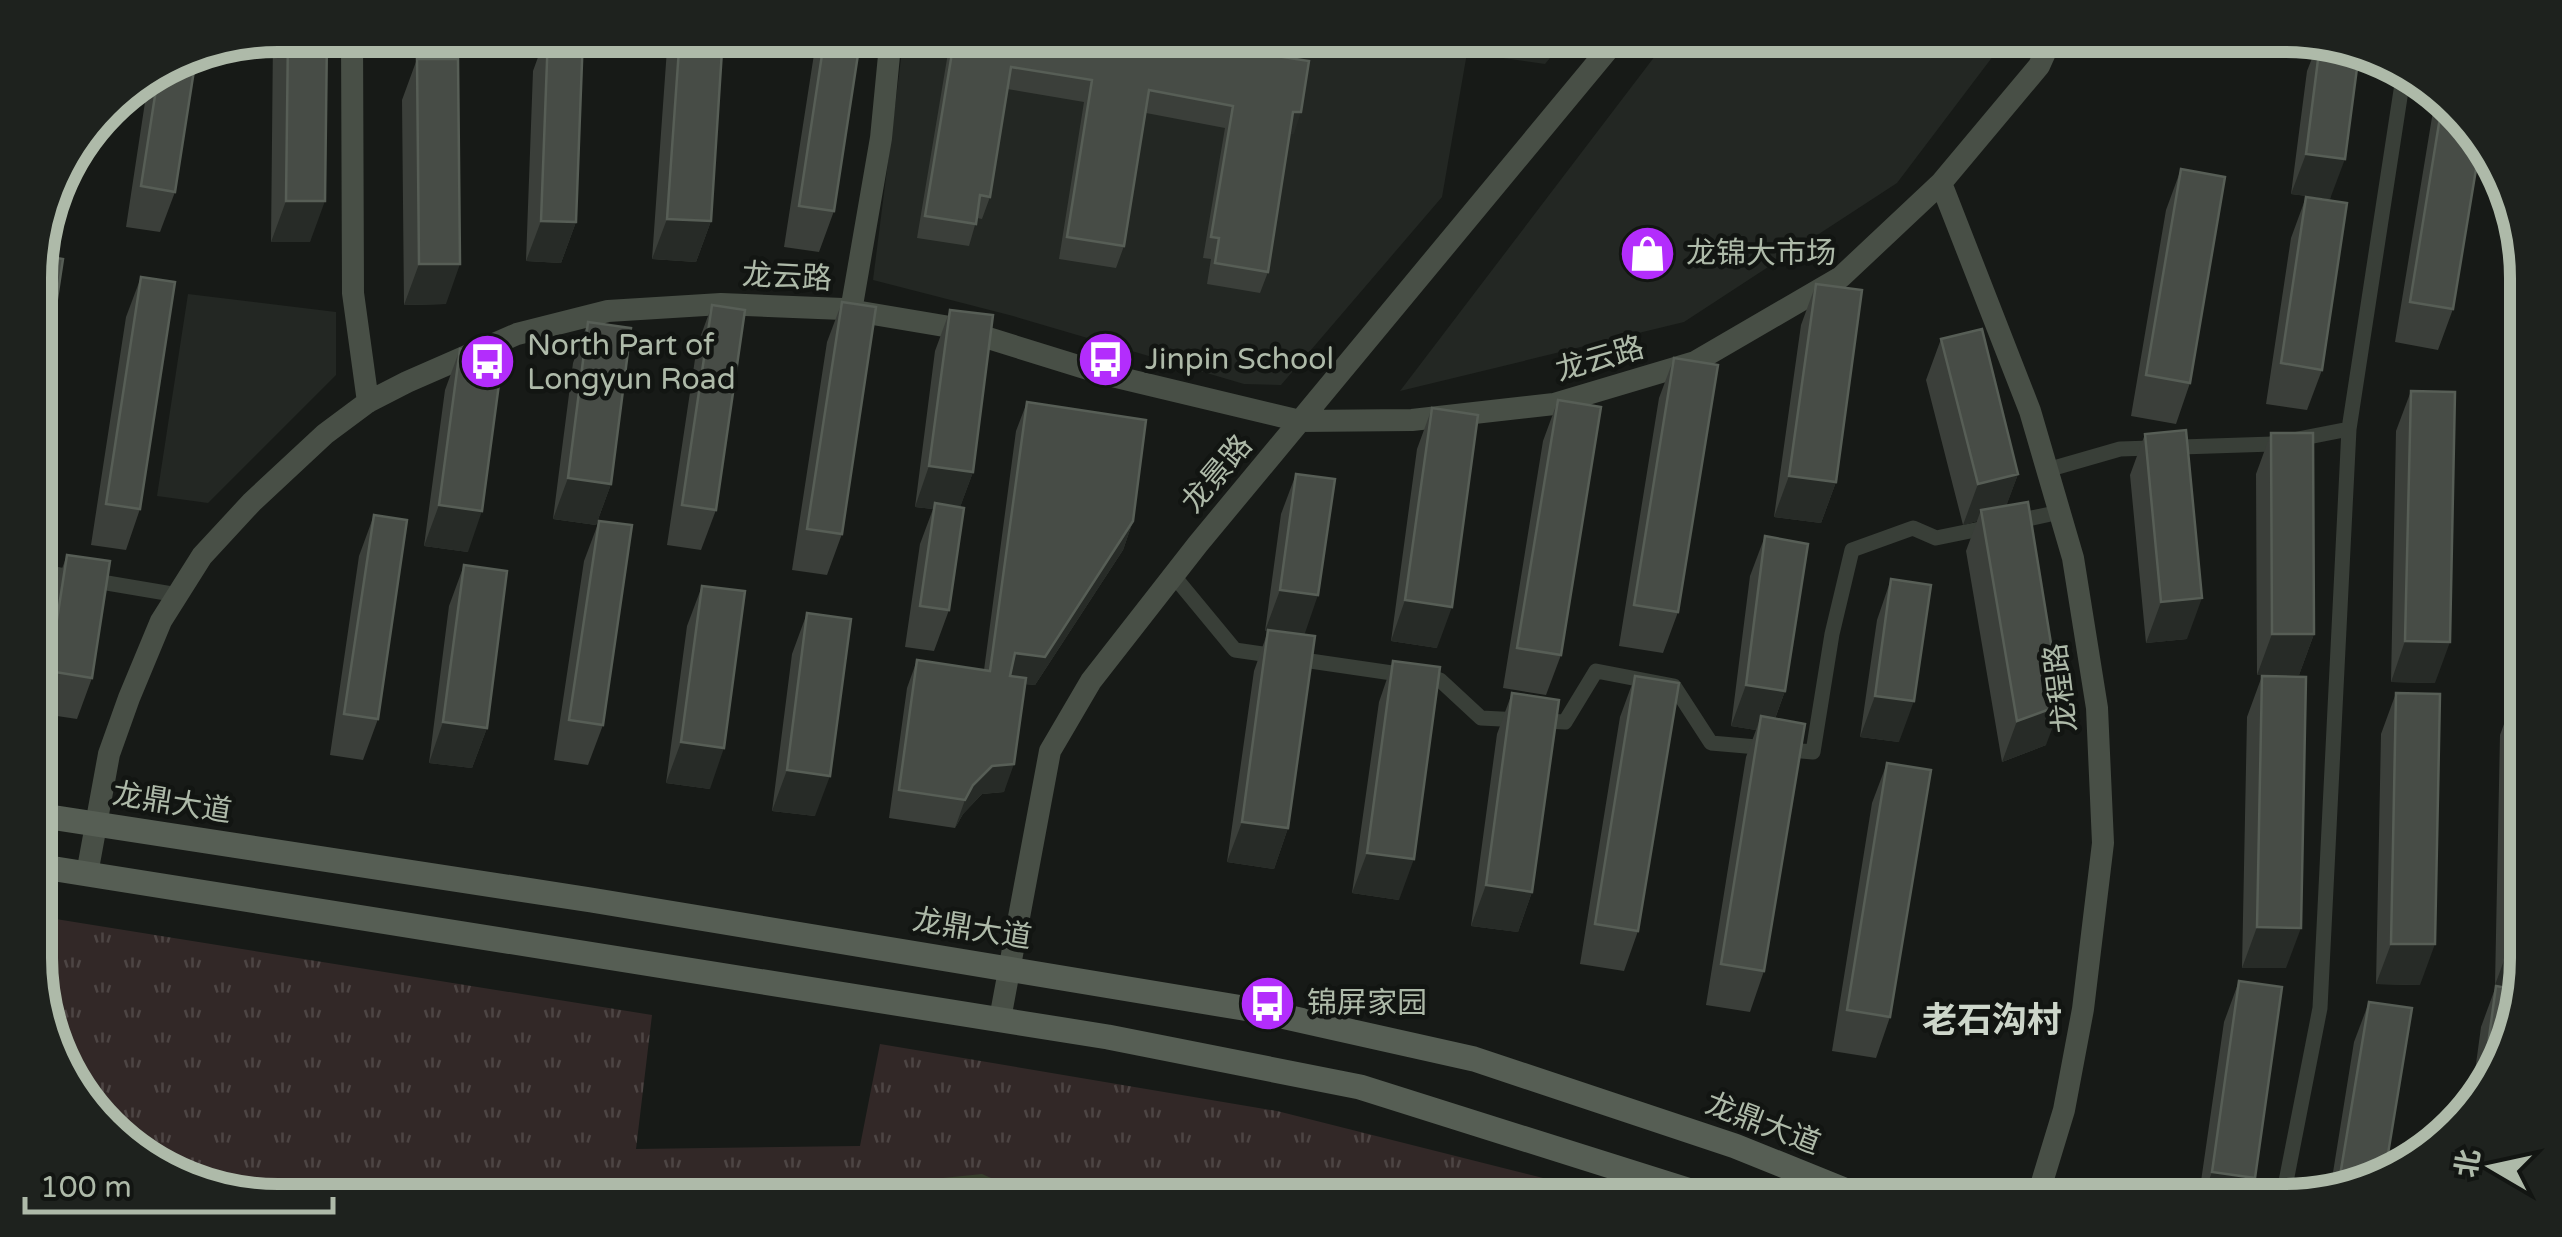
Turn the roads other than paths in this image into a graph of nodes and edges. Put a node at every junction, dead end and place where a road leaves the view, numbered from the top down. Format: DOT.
graph roads {
  1 [pos="1606,52"];
  2 [pos="2045,52"];
  3 [pos="352,53"];
  4 [pos="888,53"];
  5 [pos="2402,87"];
  6 [pos="1941,183"];
  7 [pos="851,311"];
  8 [pos="368,402"];
  9 [pos="1300,421"];
  10 [pos="2349,428"];
  11 [pos="2047,470"];
  12 [pos="2060,512"];
  13 [pos="53,574"];
  14 [pos="1173,576"];
  15 [pos="178,596"];
  16 [pos="52,817"];
  17 [pos="95,824"];
  18 [pos="52,868"];
  19 [pos="87,874"];
  20 [pos="1011,968"];
  21 [pos="1000,1019"];
  22 [pos="1668,1184"];
  23 [pos="1829,1184"];
  24 [pos="2041,1184"];
  25 [pos="2286,1184"];
  1 -- 9 [label="street, 龙景路"];
  2 -- 6 [label="street, 龙云路"];
  3 -- 8 [label="street"];
  4 -- 7 [label="street"];
  5 -- 10 [label="street"];
  6 -- 9 [label="street, 龙云路"];
  6 -- 11 [label="street, 龙程路"];
  7 -- 8 [label="street, 龙云路"];
  7 -- 9 [label="street, 龙云路"];
  8 -- 15 [label="street, 龙云路"];
  9 -- 14 [label="street, 龙景路"];
  10 -- 11 [label="street"];
  10 -- 25 [label="street"];
  11 -- 12 [label="street, 龙程路"];
  12 -- 14 [label="street"];
  12 -- 24 [label="street, 龙程路"];
  13 -- 15 [label="street"];
  14 -- 20 [label="street, 龙景路"];
  15 -- 17 [label="street, 龙云路"];
  16 -- 17 [label="main road, 龙鼎大道"];
  17 -- 19 [label="street, 龙云路"];
  17 -- 20 [label="main road, 龙鼎大道"];
  18 -- 19 [label="main road"];
  19 -- 21 [label="main road"];
  20 -- 21 [label="street, 龙景路"];
  20 -- 23 [label="main road, 龙鼎大道"];
  21 -- 22 [label="main road"];
}
